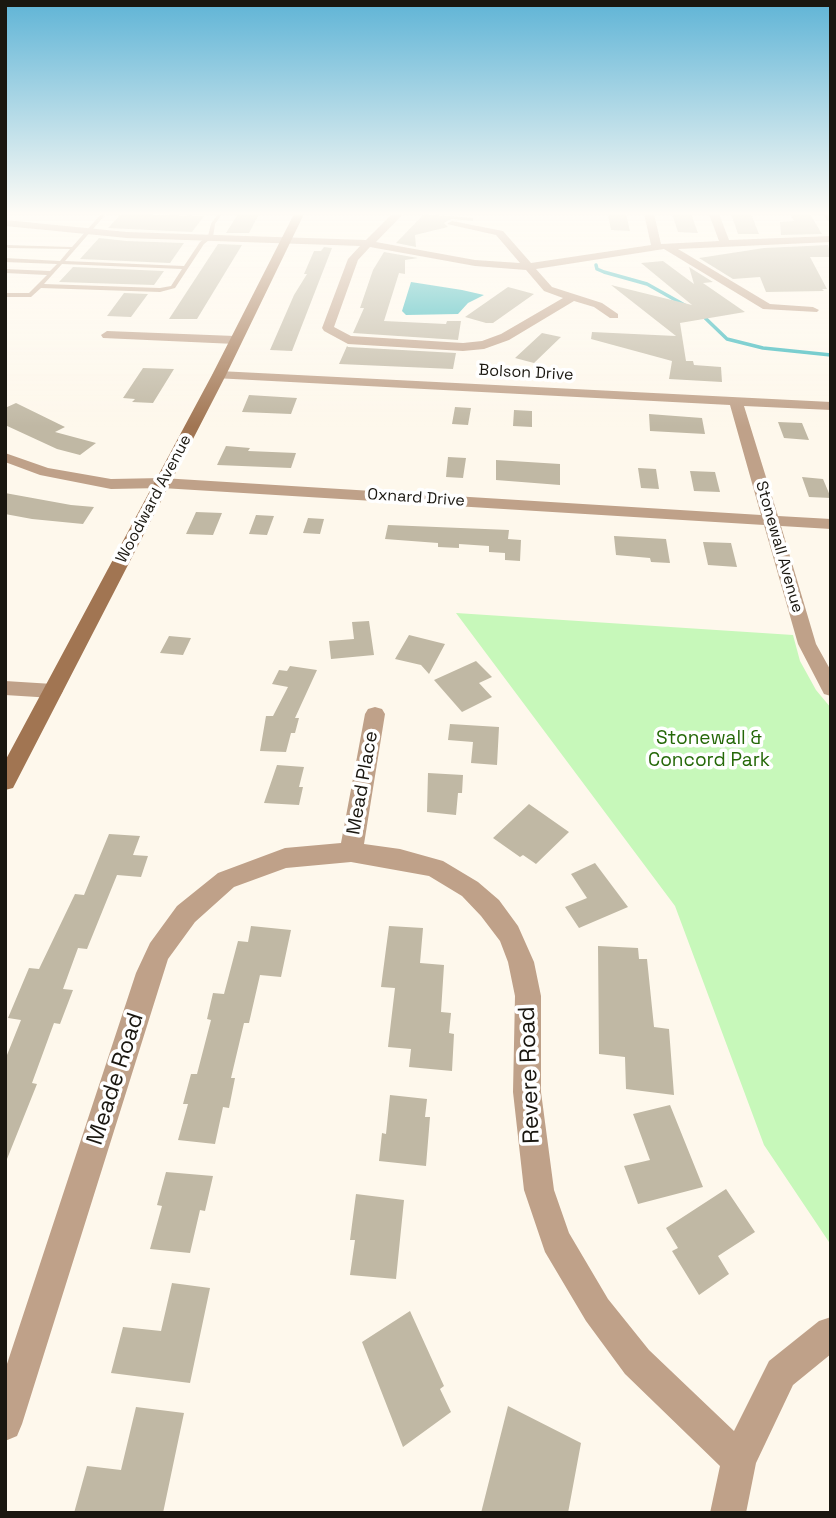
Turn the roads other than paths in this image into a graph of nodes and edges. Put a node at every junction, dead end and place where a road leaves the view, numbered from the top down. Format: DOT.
graph roads {
  1 [pos="174,285"];
  2 [pos="263,285"];
  3 [pos="344,285"];
  4 [pos="544,285"];
  5 [pos="729,285"];
  6 [pos="40,286"];
  7 [pos="5,295"];
  8 [pos="571,298"];
  9 [pos="813,310"];
  10 [pos="614,316"];
  11 [pos="107,335"];
  12 [pos="235,340"];
  13 [pos="219,375"];
  14 [pos="736,401"];
  15 [pos="831,406"];
  16 [pos="5,457"];
  17 [pos="162,483"];
  18 [pos="771,520"];
  19 [pos="831,523"];
  20 [pos="5,688"];
  21 [pos="831,689"];
  22 [pos="53,691"];
  23 [pos="375,714"];
  24 [pos="5,782"];
  25 [pos="351,852"];
  26 [pos="831,1333"];
  27 [pos="5,1424"];
  28 [pos="739,1460"];
  29 [pos="728,1513"];
  1 -- 6 [label="lane"];
  2 -- 12 [label="main road, Woodward Avenue"];
  3 -- 8 [label="street"];
  4 -- 8 [label="street"];
  5 -- 9 [label="street"];
  6 -- 7 [label="lane"];
  8 -- 10 [label="street"];
  11 -- 12 [label="street"];
  12 -- 13 [label="main road, Woodward Avenue"];
  13 -- 14 [label="street, Bolson Drive"];
  13 -- 17 [label="main road, Woodward Avenue"];
  14 -- 15 [label="street, Bolson Drive"];
  14 -- 18 [label="street, Stonewall Avenue"];
  16 -- 17 [label="street, Oxnard Drive"];
  17 -- 18 [label="street, Oxnard Drive"];
  17 -- 22 [label="main road, Woodward Avenue"];
  18 -- 19 [label="street, Oxnard Drive"];
  18 -- 21 [label="street, Stonewall Avenue"];
  20 -- 22 [label="street"];
  22 -- 24 [label="main road, Woodward Avenue"];
  23 -- 25 [label="street, Mead Place"];
  25 -- 27 [label="street, Meade Road"];
  25 -- 28 [label="street, Revere Road"];
  26 -- 28 [label="street"];
  28 -- 29 [label="street"];
}
